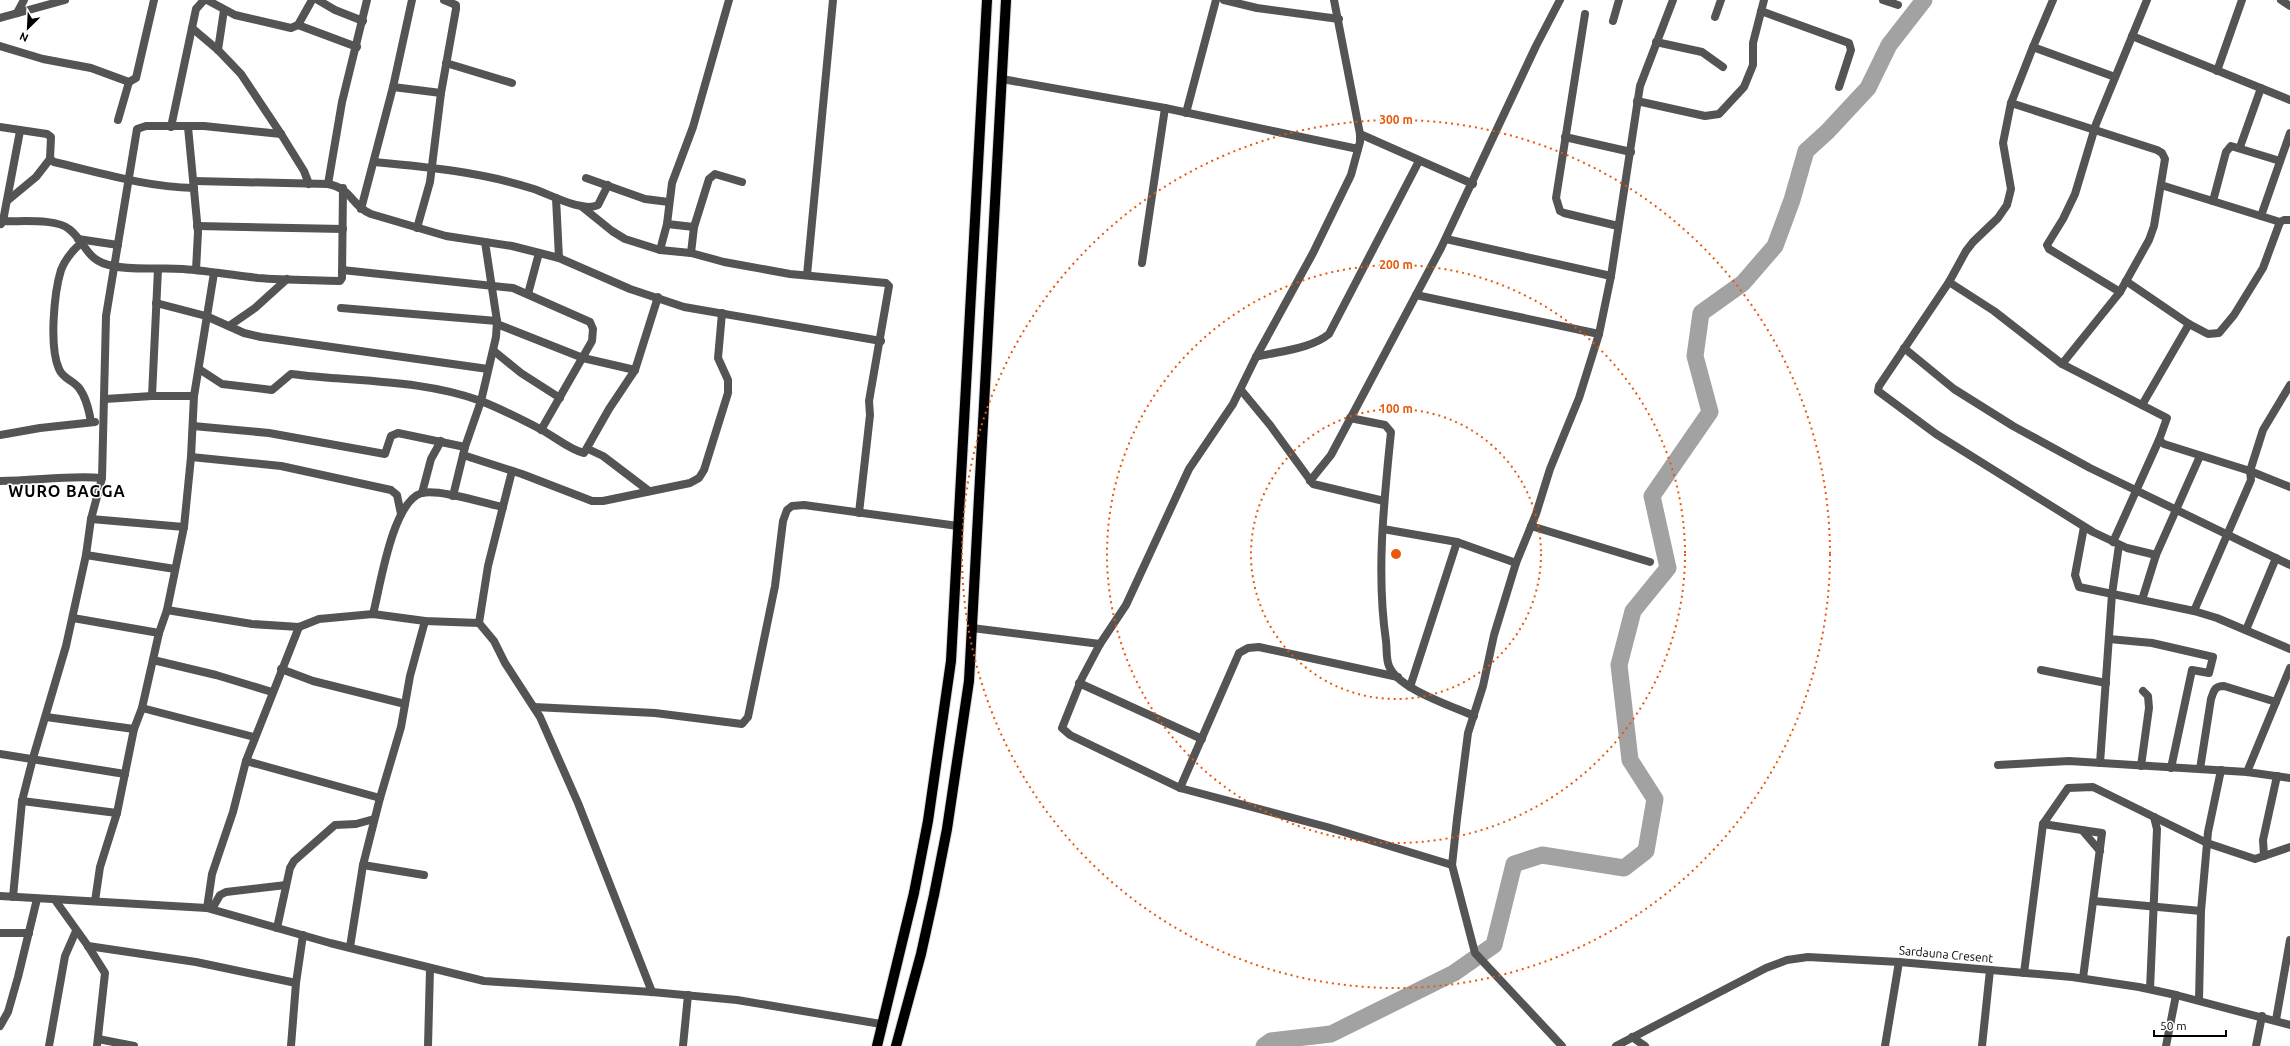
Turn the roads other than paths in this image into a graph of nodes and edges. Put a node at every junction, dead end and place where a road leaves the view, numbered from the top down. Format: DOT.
graph roads {
  1 [pos="24,0"];
  2 [pos="65,0"];
  3 [pos="154,0"];
  4 [pos="205,0"];
  5 [pos="312,0"];
  6 [pos="318,0"];
  7 [pos="367,0"];
  8 [pos="412,0"];
  9 [pos="444,0"];
  10 [pos="729,0"];
  11 [pos="833,0"];
  12 [pos="987,0"];
  13 [pos="1006,0"];
  14 [pos="1216,0"];
  15 [pos="1224,0"];
  16 [pos="1334,0"];
  17 [pos="1560,0"];
  18 [pos="1619,0"];
  19 [pos="1673,0"];
  20 [pos="1721,0"];
  21 [pos="1764,0"];
  22 [pos="1883,0"];
  23 [pos="2053,0"];
  24 [pos="2147,0"];
  25 [pos="2242,0"];
  26 [pos="2281,0"];
  27 [pos="1898,5"];
  28 [pos="2290,6"];
  29 [pos="224,10"];
  30 [pos="1761,11"];
  31 [pos="17,13"];
  32 [pos="1585,14"];
  33 [pos="1715,17"];
  34 [pos="0,18"];
  35 [pos="1339,19"];
  36 [pos="363,21"];
  37 [pos="1614,21"];
  38 [pos="298,25"];
  39 [pos="192,28"];
  40 [pos="2132,36"];
  41 [pos="1656,42"];
  42 [pos="0,46"];
  43 [pos="357,47"];
  44 [pos="2033,48"];
  45 [pos="218,50"];
  46 [pos="446,63"];
  47 [pos="1722,67"];
  48 [pos="2217,71"];
  49 [pos="2115,77"];
  50 [pos="1002,79"];
  51 [pos="129,82"];
  52 [pos="512,83"];
  53 [pos="393,87"];
  54 [pos="1839,87"];
  55 [pos="2261,88"];
  56 [pos="441,93"];
  57 [pos="2290,100"];
  58 [pos="1637,101"];
  59 [pos="2011,103"];
  60 [pos="1165,108"];
  61 [pos="1186,113"];
  62 [pos="118,120"];
  63 [pos="0,127"];
  64 [pos="171,127"];
  65 [pos="188,127"];
  66 [pos="2094,130"];
  67 [pos="20,131"];
  68 [pos="2290,133"];
  69 [pos="281,134"];
  70 [pos="1360,134"];
  71 [pos="1565,137"];
  72 [pos="2240,148"];
  73 [pos="1358,149"];
  74 [pos="1631,152"];
  75 [pos="50,159"];
  76 [pos="1419,161"];
  77 [pos="374,162"];
  78 [pos="2280,162"];
  79 [pos="432,167"];
  80 [pos="586,178"];
  81 [pos="129,180"];
  82 [pos="742,182"];
  83 [pos="194,184"];
  84 [pos="309,184"];
  85 [pos="328,184"];
  86 [pos="1473,184"];
  87 [pos="2161,184"];
  88 [pos="608,185"];
  89 [pos="343,188"];
  90 [pos="556,198"];
  91 [pos="7,201"];
  92 [pos="2214,201"];
  93 [pos="668,202"];
  94 [pos="581,206"];
  95 [pos="361,209"];
  96 [pos="2261,216"];
  97 [pos="2290,220"];
  98 [pos="2280,222"];
  99 [pos="2,223"];
  100 [pos="667,224"];
  101 [pos="197,226"];
  102 [pos="1618,226"];
  103 [pos="694,227"];
  104 [pos="417,228"];
  105 [pos="343,229"];
  106 [pos="1446,239"];
  107 [pos="79,241"];
  108 [pos="485,242"];
  109 [pos="118,245"];
  110 [pos="660,250"];
  111 [pos="538,253"];
  112 [pos="691,253"];
  113 [pos="559,258"];
  114 [pos="1142,263"];
  115 [pos="113,266"];
  116 [pos="158,270"];
  117 [pos="196,270"];
  118 [pos="342,270"];
  119 [pos="214,273"];
  120 [pos="807,276"];
  121 [pos="1611,276"];
  122 [pos="287,279"];
  123 [pos="2126,281"];
  124 [pos="1949,282"];
  125 [pos="490,286"];
  126 [pos="2120,292"];
  127 [pos="528,294"];
  128 [pos="1416,295"];
  129 [pos="658,297"];
  130 [pos="156,303"];
  131 [pos="341,308"];
  132 [pos="722,313"];
  133 [pos="206,316"];
  134 [pos="497,323"];
  135 [pos="2189,324"];
  136 [pos="229,326"];
  137 [pos="1599,334"];
  138 [pos="881,341"];
  139 [pos="1904,348"];
  140 [pos="494,351"];
  141 [pos="1256,357"];
  142 [pos="584,358"];
  143 [pos="2062,364"];
  144 [pos="199,369"];
  145 [pos="488,369"];
  146 [pos="634,370"];
  147 [pos="2290,386"];
  148 [pos="1241,390"];
  149 [pos="152,396"];
  150 [pos="194,396"];
  151 [pos="560,398"];
  152 [pos="105,399"];
  153 [pos="481,401"];
  154 [pos="2142,406"];
  155 [pos="1350,418"];
  156 [pos="102,421"];
  157 [pos="91,422"];
  158 [pos="193,426"];
  159 [pos="542,430"];
  160 [pos="0,435"];
  161 [pos="2159,440"];
  162 [pos="441,441"];
  163 [pos="588,449"];
  164 [pos="464,451"];
  165 [pos="2200,456"];
  166 [pos="191,458"];
  167 [pos="512,471"];
  168 [pos="2250,471"];
  169 [pos="102,478"];
  170 [pos="1310,481"];
  171 [pos="0,482"];
  172 [pos="2290,487"];
  173 [pos="649,490"];
  174 [pos="2135,490"];
  175 [pos="422,493"];
  176 [pos="453,496"];
  177 [pos="1384,500"];
  178 [pos="503,507"];
  179 [pos="2176,510"];
  180 [pos="859,512"];
  181 [pos="401,514"];
  182 [pos="91,519"];
  183 [pos="958,526"];
  184 [pos="1531,526"];
  185 [pos="184,527"];
  186 [pos="2084,527"];
  187 [pos="1383,529"];
  188 [pos="2228,535"];
  189 [pos="1457,542"];
  190 [pos="2116,543"];
  191 [pos="86,555"];
  192 [pos="2156,555"];
  193 [pos="2276,558"];
  194 [pos="1650,562"];
  195 [pos="1516,563"];
  196 [pos="2290,565"];
  197 [pos="175,569"];
  198 [pos="2112,594"];
  199 [pos="2142,600"];
  200 [pos="167,610"];
  201 [pos="2194,611"];
  202 [pos="373,614"];
  203 [pos="73,618"];
  204 [pos="425,621"];
  205 [pos="479,623"];
  206 [pos="299,627"];
  207 [pos="972,628"];
  208 [pos="2246,630"];
  209 [pos="159,633"];
  210 [pos="2109,639"];
  211 [pos="1100,644"];
  212 [pos="2290,649"];
  213 [pos="153,660"];
  214 [pos="2290,668"];
  215 [pos="281,669"];
  216 [pos="2041,670"];
  217 [pos="1398,677"];
  218 [pos="1079,683"];
  219 [pos="2106,683"];
  220 [pos="1410,687"];
  221 [pos="2143,691"];
  222 [pos="272,692"];
  223 [pos="2276,702"];
  224 [pos="405,704"];
  225 [pos="534,707"];
  226 [pos="142,708"];
  227 [pos="1474,716"];
  228 [pos="46,717"];
  229 [pos="134,729"];
  230 [pos="254,737"];
  231 [pos="1202,739"];
  232 [pos="0,754"];
  233 [pos="33,758"];
  234 [pos="246,761"];
  235 [pos="2100,763"];
  236 [pos="1998,765"];
  237 [pos="2141,766"];
  238 [pos="2172,768"];
  239 [pos="2200,769"];
  240 [pos="2221,770"];
  241 [pos="2247,772"];
  242 [pos="125,774"];
  243 [pos="2277,776"];
  244 [pos="2290,778"];
  245 [pos="1180,788"];
  246 [pos="380,798"];
  247 [pos="22,800"];
  248 [pos="117,813"];
  249 [pos="2154,817"];
  250 [pos="374,819"];
  251 [pos="2043,824"];
  252 [pos="2082,830"];
  253 [pos="2207,843"];
  254 [pos="2290,847"];
  255 [pos="2100,851"];
  256 [pos="2264,856"];
  257 [pos="363,865"];
  258 [pos="1452,865"];
  259 [pos="424,875"];
  260 [pos="211,882"];
  261 [pos="286,885"];
  262 [pos="220,895"];
  263 [pos="0,896"];
  264 [pos="13,897"];
  265 [pos="37,899"];
  266 [pos="55,900"];
  267 [pos="95,901"];
  268 [pos="2094,901"];
  269 [pos="2155,908"];
  270 [pos="209,909"];
  271 [pos="2201,911"];
  272 [pos="277,928"];
  273 [pos="76,931"];
  274 [pos="29,932"];
  275 [pos="0,933"];
  276 [pos="303,935"];
  277 [pos="2290,940"];
  278 [pos="88,946"];
  279 [pos="350,948"];
  280 [pos="1900,962"];
  281 [pos="430,969"];
  282 [pos="1990,970"];
  283 [pos="2024,973"];
  284 [pos="2083,978"];
  285 [pos="296,983"];
  286 [pos="2150,989"];
  287 [pos="652,992"];
  288 [pos="688,995"];
  289 [pos="2176,995"];
  290 [pos="2199,1000"];
  291 [pos="2262,1016"];
  292 [pos="2276,1020"];
  293 [pos="881,1024"];
  294 [pos="2290,1025"];
  295 [pos="0,1026"];
  296 [pos="1632,1037"];
  297 [pos="98,1043"];
  298 [pos="49,1046"];
  299 [pos="134,1046"];
  300 [pos="291,1046"];
  301 [pos="428,1046"];
  302 [pos="683,1046"];
  303 [pos="877,1046"];
  304 [pos="896,1046"];
  305 [pos="1562,1046"];
  306 [pos="1616,1046"];
  307 [pos="1645,1046"];
  308 [pos="1885,1046"];
  309 [pos="1982,1046"];
  310 [pos="2166,1046"];
  311 [pos="2256,1046"];
  1 -- 31 [label="street"];
  2 -- 31 [label="street"];
  3 -- 51 [label="street"];
  4 -- 29 [label="street"];
  4 -- 39 [label="street"];
  5 -- 38 [label="street"];
  6 -- 36 [label="street"];
  7 -- 36 [label="street"];
  8 -- 53 [label="street"];
  9 -- 46 [label="street"];
  10 -- 93 [label="street"];
  11 -- 120 [label="street"];
  12 -- 183 [label="main road"];
  13 -- 50 [label="main road"];
  14 -- 61 [label="street"];
  15 -- 35 [label="street"];
  16 -- 35 [label="street"];
  17 -- 86 [label="street"];
  18 -- 37 [label="street"];
  19 -- 41 [label="street"];
  20 -- 33 [label="street"];
  21 -- 30 [label="street"];
  22 -- 27 [label="street"];
  23 -- 44 [label="street"];
  24 -- 40 [label="street"];
  25 -- 48 [label="street"];
  26 -- 28 [label="street"];
  29 -- 38 [label="street"];
  29 -- 45 [label="street"];
  30 -- 54 [label="street"];
  30 -- 58 [label="street"];
  31 -- 34 [label="street"];
  32 -- 71 [label="street"];
  35 -- 70 [label="street"];
  36 -- 43 [label="street"];
  38 -- 43 [label="street"];
  39 -- 45 [label="street"];
  39 -- 64 [label="street"];
  40 -- 48 [label="street"];
  40 -- 49 [label="street"];
  41 -- 47 [label="street"];
  41 -- 58 [label="street"];
  42 -- 51 [label="street"];
  43 -- 85 [label="street"];
  44 -- 49 [label="street"];
  44 -- 59 [label="street"];
  45 -- 69 [label="street"];
  46 -- 52 [label="street"];
  46 -- 56 [label="street"];
  48 -- 55 [label="street"];
  49 -- 66 [label="street"];
  50 -- 60 [label="street"];
  50 -- 207 [label="main road"];
  51 -- 62 [label="street"];
  53 -- 56 [label="street"];
  53 -- 77 [label="street"];
  55 -- 57 [label="street"];
  55 -- 72 [label="street"];
  56 -- 79 [label="street"];
  58 -- 74 [label="street"];
  59 -- 66 [label="street"];
  59 -- 124 [label="street"];
  60 -- 61 [label="street"];
  60 -- 114 [label="street"];
  61 -- 73 [label="street"];
  63 -- 67 [label="street"];
  64 -- 65 [label="street"];
  64 -- 81 [label="street"];
  65 -- 69 [label="street"];
  65 -- 83 [label="street"];
  66 -- 87 [label="street"];
  66 -- 126 [label="street"];
  67 -- 75 [label="street"];
  67 -- 91 [label="street"];
  68 -- 78 [label="street"];
  69 -- 84 [label="street"];
  70 -- 73 [label="street"];
  70 -- 76 [label="street"];
  71 -- 74 [label="street"];
  71 -- 102 [label="street"];
  72 -- 78 [label="street"];
  72 -- 92 [label="street"];
  73 -- 141 [label="street"];
  74 -- 102 [label="street"];
  75 -- 81 [label="street"];
  75 -- 91 [label="street"];
  76 -- 86 [label="street"];
  76 -- 141 [label="street"];
  77 -- 79 [label="street"];
  77 -- 95 [label="street"];
  78 -- 96 [label="street"];
  79 -- 90 [label="street"];
  79 -- 104 [label="street"];
  80 -- 88 [label="street"];
  81 -- 83 [label="street"];
  81 -- 109 [label="street"];
  82 -- 103 [label="street"];
  83 -- 84 [label="street"];
  83 -- 101 [label="street"];
  84 -- 85 [label="street"];
  85 -- 89 [label="street"];
  86 -- 106 [label="street"];
  87 -- 92 [label="street"];
  87 -- 123 [label="street"];
  88 -- 93 [label="street"];
  88 -- 94 [label="street"];
  89 -- 95 [label="street"];
  89 -- 105 [label="street"];
  90 -- 94 [label="street"];
  90 -- 113 [label="street"];
  91 -- 99 [label="street"];
  92 -- 96 [label="street"];
  93 -- 100 [label="street"];
  94 -- 110 [label="street"];
  95 -- 104 [label="street"];
  96 -- 98 [label="street"];
  97 -- 98 [label="street"];
  98 -- 135 [label="street"];
  99 -- 107 [label="street"];
  100 -- 103 [label="street"];
  100 -- 110 [label="street"];
  101 -- 105 [label="street"];
  101 -- 117 [label="street"];
  102 -- 121 [label="street"];
  103 -- 112 [label="street"];
  104 -- 108 [label="street"];
  105 -- 118 [label="street"];
  106 -- 121 [label="street"];
  106 -- 128 [label="street"];
  107 -- 109 [label="street"];
  107 -- 115 [label="street"];
  107 -- 157 [label="street"];
  108 -- 111 [label="street"];
  108 -- 125 [label="street"];
  109 -- 115 [label="street"];
  110 -- 112 [label="street"];
  111 -- 113 [label="street"];
  111 -- 127 [label="street"];
  112 -- 120 [label="street"];
  113 -- 129 [label="street"];
  115 -- 116 [label="street"];
  115 -- 152 [label="street"];
  116 -- 117 [label="street"];
  116 -- 130 [label="street"];
  117 -- 119 [label="street"];
  118 -- 122 [label="street"];
  118 -- 125 [label="street"];
  119 -- 122 [label="street"];
  119 -- 133 [label="street"];
  120 -- 138 [label="street"];
  121 -- 137 [label="street"];
  122 -- 136 [label="street"];
  123 -- 126 [label="street"];
  123 -- 135 [label="street"];
  124 -- 139 [label="street"];
  124 -- 143 [label="street"];
  125 -- 127 [label="street"];
  125 -- 134 [label="street"];
  126 -- 143 [label="street"];
  127 -- 142 [label="street"];
  128 -- 137 [label="street"];
  128 -- 155 [label="street"];
  129 -- 132 [label="street"];
  129 -- 146 [label="street"];
  130 -- 133 [label="street"];
  130 -- 149 [label="street"];
  131 -- 134 [label="street"];
  132 -- 138 [label="street"];
  132 -- 173 [label="street"];
  133 -- 136 [label="street"];
  133 -- 144 [label="street"];
  134 -- 140 [label="street"];
  134 -- 142 [label="street"];
  135 -- 154 [label="street"];
  136 -- 145 [label="street"];
  137 -- 184 [label="street"];
  138 -- 180 [label="street"];
  139 -- 174 [label="street"];
  139 -- 186 [label="street"];
  140 -- 145 [label="street"];
  140 -- 151 [label="street"];
  141 -- 148 [label="street"];
  142 -- 146 [label="street"];
  142 -- 151 [label="street"];
  143 -- 154 [label="street"];
  144 -- 150 [label="street"];
  144 -- 153 [label="street"];
  145 -- 153 [label="street"];
  146 -- 163 [label="street"];
  147 -- 168 [label="street"];
  148 -- 170 [label="street"];
  148 -- 211 [label="street"];
  149 -- 150 [label="street"];
  149 -- 152 [label="street"];
  150 -- 158 [label="street"];
  151 -- 159 [label="street"];
  152 -- 156 [label="street"];
  153 -- 159 [label="street"];
  153 -- 164 [label="street"];
  154 -- 161 [label="street"];
  155 -- 170 [label="street"];
  155 -- 177 [label="street"];
  156 -- 157 [label="street"];
  156 -- 169 [label="street"];
  157 -- 160 [label="street"];
  158 -- 162 [label="street"];
  158 -- 166 [label="street"];
  159 -- 163 [label="street"];
  161 -- 165 [label="street"];
  161 -- 174 [label="street"];
  162 -- 164 [label="street"];
  162 -- 175 [label="street"];
  163 -- 173 [label="street"];
  164 -- 167 [label="street"];
  164 -- 176 [label="street"];
  165 -- 168 [label="street"];
  165 -- 179 [label="street"];
  166 -- 181 [label="street"];
  166 -- 185 [label="street"];
  167 -- 173 [label="street"];
  167 -- 178 [label="street"];
  168 -- 172 [label="street"];
  168 -- 188 [label="street"];
  169 -- 171 [label="street"];
  169 -- 182 [label="street"];
  170 -- 177 [label="street"];
  174 -- 179 [label="street"];
  174 -- 190 [label="street"];
  175 -- 176 [label="street"];
  175 -- 181 [label="street"];
  176 -- 178 [label="street"];
  177 -- 187 [label="street"];
  178 -- 205 [label="street"];
  179 -- 188 [label="street"];
  179 -- 192 [label="street"];
  180 -- 183 [label="street"];
  180 -- 225 [label="street"];
  181 -- 202 [label="street"];
  182 -- 185 [label="street"];
  182 -- 191 [label="street"];
  183 -- 293 [label="main road"];
  184 -- 194 [label="street"];
  184 -- 195 [label="street"];
  185 -- 197 [label="street"];
  186 -- 190 [label="street"];
  186 -- 198 [label="street"];
  187 -- 189 [label="street"];
  187 -- 217 [label="street"];
  188 -- 193 [label="street"];
  188 -- 201 [label="street"];
  189 -- 195 [label="street"];
  189 -- 220 [label="street"];
  190 -- 192 [label="street"];
  190 -- 198 [label="street"];
  191 -- 197 [label="street"];
  191 -- 203 [label="street"];
  192 -- 199 [label="street"];
  193 -- 196 [label="street"];
  193 -- 208 [label="street"];
  195 -- 227 [label="street"];
  197 -- 200 [label="street"];
  198 -- 199 [label="street"];
  198 -- 210 [label="street"];
  199 -- 201 [label="street"];
  200 -- 206 [label="street"];
  200 -- 209 [label="street"];
  201 -- 208 [label="street"];
  202 -- 204 [label="street"];
  202 -- 206 [label="street"];
  203 -- 209 [label="street"];
  203 -- 228 [label="street"];
  204 -- 205 [label="street"];
  204 -- 224 [label="street"];
  205 -- 225 [label="street"];
  206 -- 215 [label="street"];
  207 -- 211 [label="street"];
  207 -- 304 [label="main road"];
  208 -- 212 [label="street"];
  209 -- 213 [label="street"];
  210 -- 219 [label="street"];
  210 -- 238 [label="street"];
  211 -- 218 [label="street"];
  213 -- 222 [label="street"];
  213 -- 226 [label="street"];
  214 -- 223 [label="street"];
  215 -- 222 [label="street"];
  215 -- 224 [label="street"];
  216 -- 219 [label="street"];
  217 -- 220 [label="street"];
  217 -- 231 [label="street"];
  218 -- 231 [label="street"];
  218 -- 245 [label="street"];
  219 -- 235 [label="street"];
  220 -- 227 [label="street"];
  221 -- 237 [label="street"];
  222 -- 230 [label="street"];
  223 -- 239 [label="street"];
  223 -- 241 [label="street"];
  224 -- 246 [label="street"];
  225 -- 287 [label="street"];
  226 -- 229 [label="street"];
  226 -- 230 [label="street"];
  227 -- 258 [label="street"];
  228 -- 229 [label="street"];
  228 -- 233 [label="street"];
  229 -- 242 [label="street"];
  230 -- 234 [label="street"];
  231 -- 245 [label="street"];
  232 -- 233 [label="street"];
  233 -- 242 [label="street"];
  233 -- 247 [label="street"];
  234 -- 246 [label="street"];
  234 -- 260 [label="street"];
  235 -- 236 [label="street"];
  235 -- 237 [label="street"];
  237 -- 238 [label="street"];
  238 -- 239 [label="street"];
  239 -- 240 [label="street"];
  240 -- 241 [label="street"];
  240 -- 253 [label="street"];
  241 -- 243 [label="street"];
  242 -- 248 [label="street"];
  243 -- 244 [label="street"];
  243 -- 256 [label="street"];
  245 -- 258 [label="street"];
  246 -- 250 [label="street"];
  247 -- 248 [label="street"];
  247 -- 264 [label="street"];
  248 -- 267 [label="street"];
  249 -- 251 [label="street"];
  249 -- 253 [label="street"];
  249 -- 269 [label="street"];
  250 -- 257 [label="street"];
  250 -- 261 [label="street"];
  251 -- 252 [label="street"];
  251 -- 283 [label="street"];
  252 -- 255 [label="street"];
  252 -- 255 [label="street"];
  253 -- 256 [label="street"];
  253 -- 271 [label="street"];
  254 -- 256 [label="street"];
  255 -- 268 [label="street"];
  257 -- 259 [label="street"];
  257 -- 279 [label="street"];
  258 -- 305 [label="street"];
  260 -- 262 [label="street"];
  260 -- 270 [label="street"];
  261 -- 262 [label="street"];
  261 -- 272 [label="street"];
  262 -- 270 [label="street"];
  263 -- 264 [label="street"];
  264 -- 265 [label="street"];
  265 -- 266 [label="street"];
  265 -- 274 [label="street"];
  266 -- 267 [label="street"];
  266 -- 273 [label="street"];
  267 -- 270 [label="street"];
  268 -- 269 [label="street"];
  268 -- 284 [label="street"];
  269 -- 271 [label="street"];
  269 -- 286 [label="street"];
  270 -- 272 [label="street"];
  271 -- 290 [label="street"];
  272 -- 276 [label="street"];
  273 -- 278 [label="street"];
  273 -- 298 [label="street"];
  274 -- 275 [label="street"];
  274 -- 295 [label="street"];
  276 -- 279 [label="street"];
  276 -- 285 [label="street"];
  277 -- 292 [label="street"];
  278 -- 285 [label="street"];
  278 -- 297 [label="street"];
  279 -- 281 [label="street"];
  280 -- 282 [label="street, Sardauna Cresent"];
  280 -- 296 [label="street, Sardauna Cresent"];
  280 -- 308 [label="street"];
  281 -- 287 [label="street"];
  281 -- 301 [label="street"];
  282 -- 283 [label="street, Sardauna Cresent"];
  282 -- 309 [label="street"];
  283 -- 284 [label="street, Sardauna Cresent"];
  284 -- 286 [label="street, Sardauna Cresent"];
  285 -- 300 [label="street"];
  286 -- 289 [label="street, Sardauna Cresent"];
  287 -- 288 [label="street"];
  288 -- 293 [label="street"];
  288 -- 302 [label="street"];
  289 -- 290 [label="street, Sardauna Cresent"];
  289 -- 310 [label="street"];
  290 -- 291 [label="street, Sardauna Cresent"];
  291 -- 292 [label="street, Sardauna Cresent"];
  291 -- 311 [label="street"];
  292 -- 294 [label="street, Sardauna Cresent"];
  293 -- 303 [label="main road"];
  296 -- 306 [label="street, Sardauna Cresent"];
  296 -- 307 [label="street"];
  297 -- 299 [label="street"];
}
